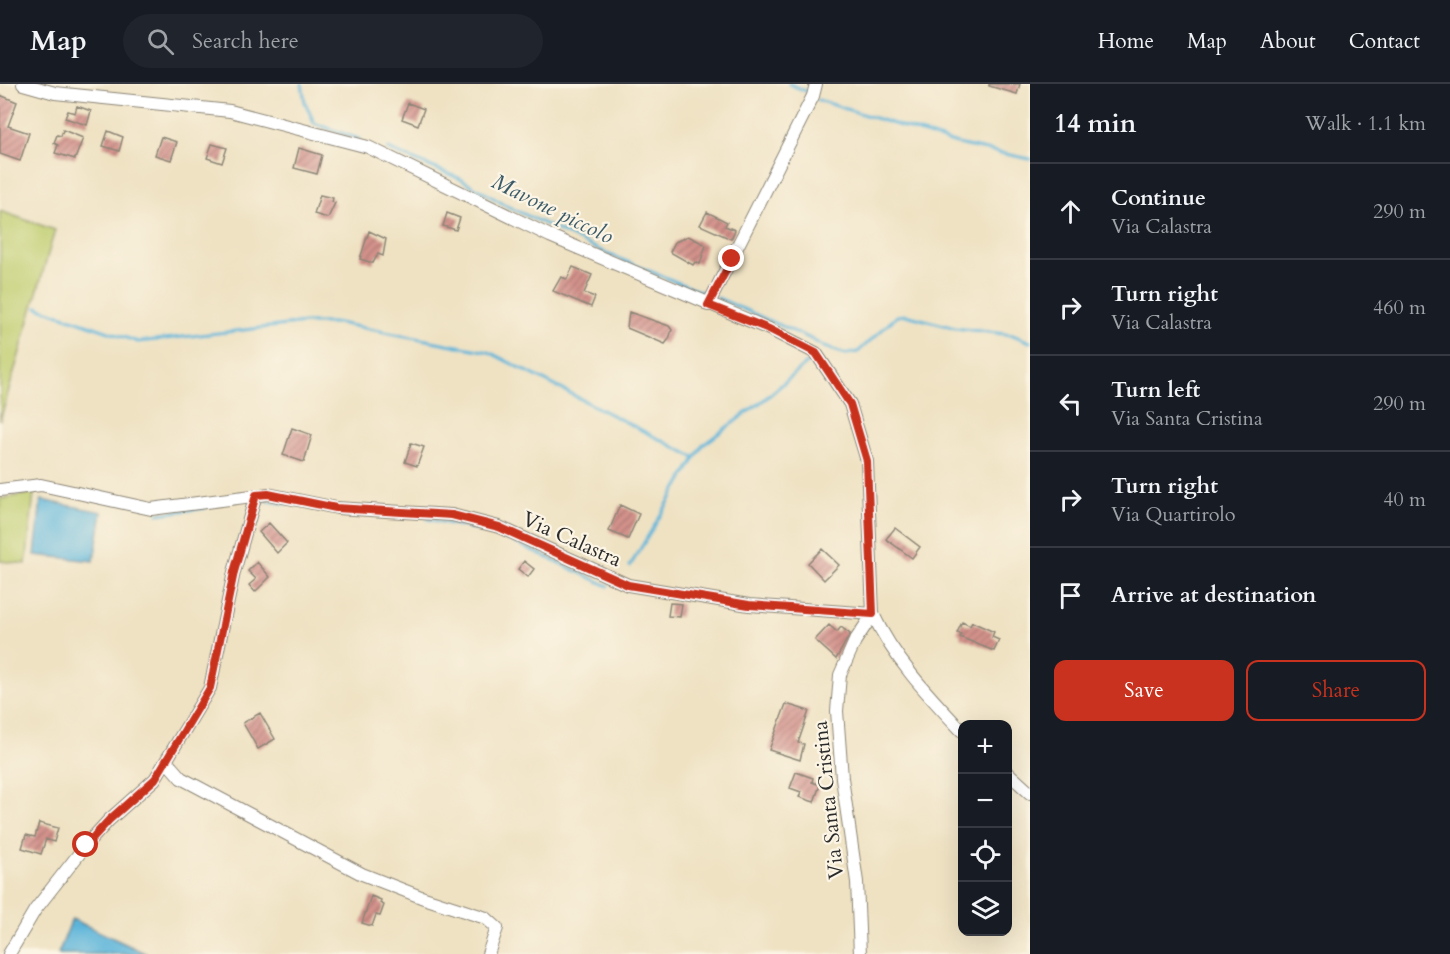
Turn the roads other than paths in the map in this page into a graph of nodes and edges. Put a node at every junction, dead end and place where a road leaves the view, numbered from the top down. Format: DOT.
graph roads {
  1 [pos="23,84"];
  2 [pos="816,84"];
  3 [pos="708,305"];
  4 [pos="0,490"];
  5 [pos="256,495"];
  6 [pos="873,614"];
  7 [pos="958,725"];
  8 [pos="166,762"];
  9 [pos="1009,774"];
  10 [pos="1030,793"];
  11 [pos="9,954"];
  12 [pos="488,954"];
  13 [pos="860,954"];
  1 -- 3 [label="street"];
  2 -- 3 [label="street"];
  3 -- 6 [label="street"];
  4 -- 5 [label="street, Via Calastra"];
  5 -- 6 [label="street, Via Calastra"];
  5 -- 8 [label="street"];
  6 -- 7 [label="street"];
  6 -- 13 [label="street, Via Santa Cristina"];
  8 -- 11 [label="street"];
  8 -- 12 [label="street"];
  9 -- 10 [label="street"];
}
